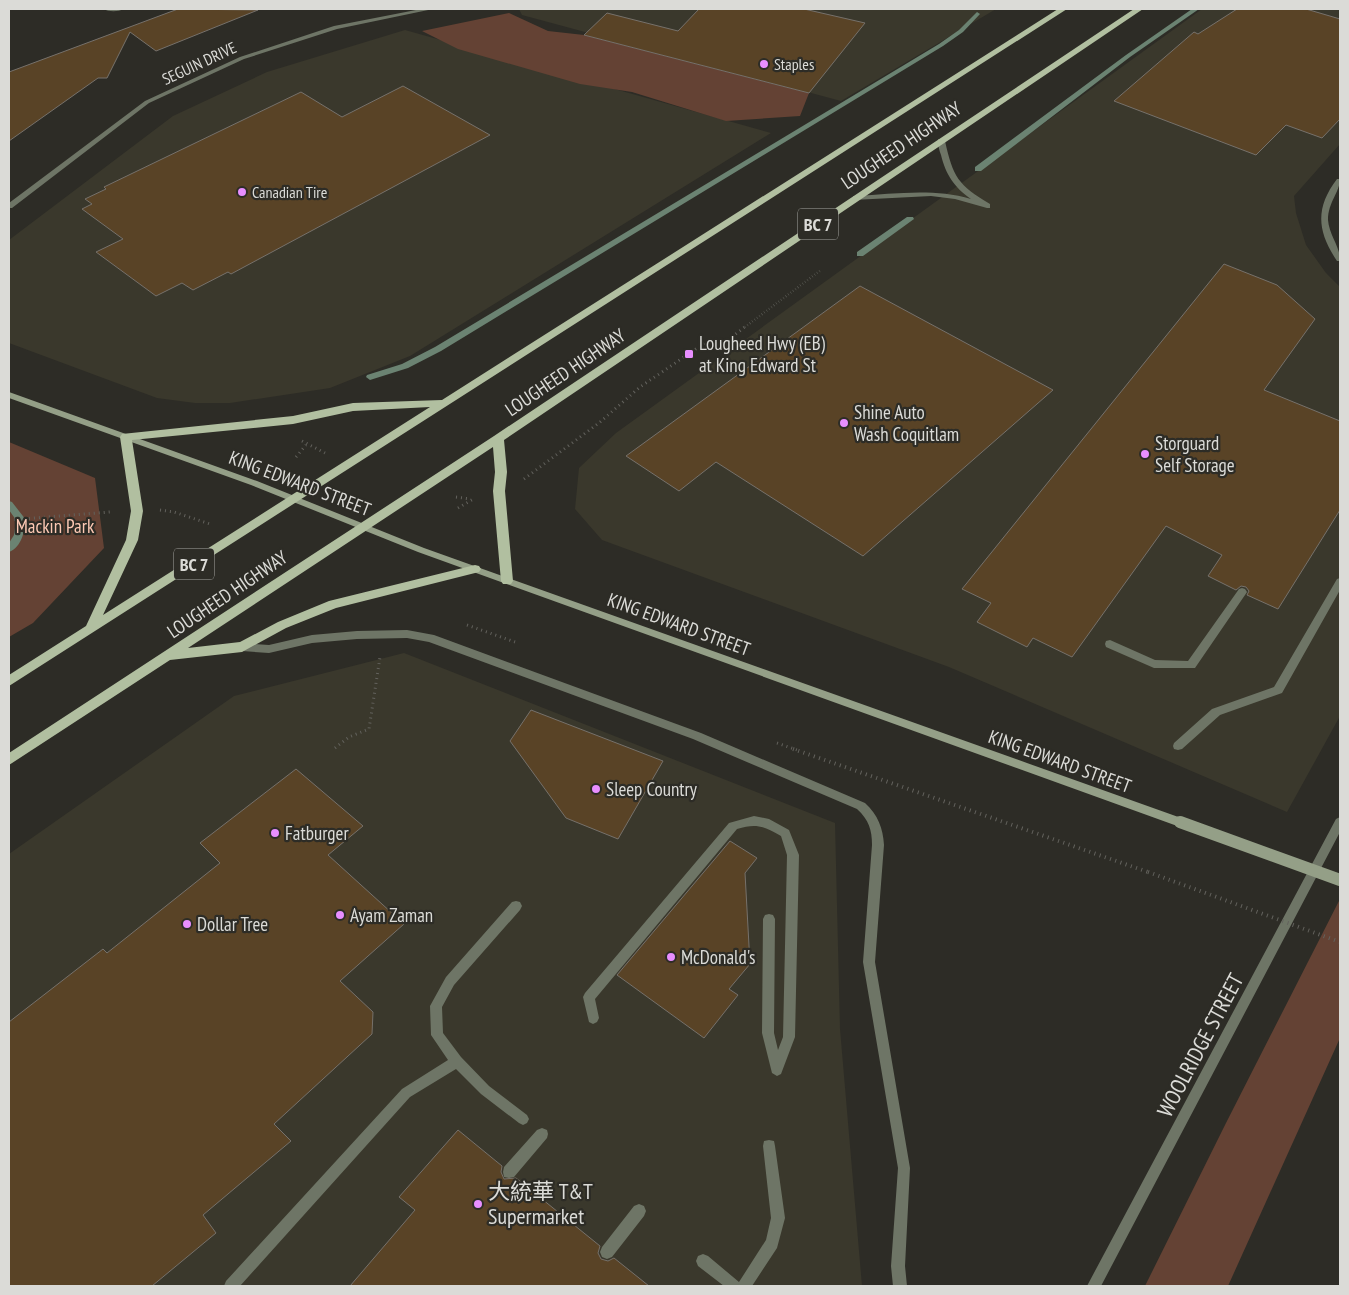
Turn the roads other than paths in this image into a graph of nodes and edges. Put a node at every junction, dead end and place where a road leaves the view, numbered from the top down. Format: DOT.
graph roads {
  1 [pos="107,9"];
  2 [pos="120,9"];
  3 [pos="430,9"];
  4 [pos="1063,9"];
  5 [pos="1139,9"];
  6 [pos="941,141"];
  7 [pos="1340,181"];
  8 [pos="856,198"];
  9 [pos="9,206"];
  10 [pos="1340,259"];
  11 [pos="9,395"];
  12 [pos="446,403"];
  13 [pos="126,437"];
  14 [pos="498,439"];
  15 [pos="296,499"];
  16 [pos="362,526"];
  17 [pos="475,569"];
  18 [pos="507,581"];
  19 [pos="1340,582"];
  20 [pos="1242,592"];
  21 [pos="90,629"];
  22 [pos="1110,644"];
  23 [pos="242,647"];
  24 [pos="167,656"];
  25 [pos="9,681"];
  26 [pos="1178,746"];
  27 [pos="9,760"];
  28 [pos="1340,822"];
  29 [pos="1340,880"];
  30 [pos="516,906"];
  31 [pos="770,919"];
  32 [pos="593,1018"];
  33 [pos="457,1061"];
  34 [pos="523,1119"];
  35 [pos="542,1134"];
  36 [pos="769,1146"];
  37 [pos="510,1172"];
  38 [pos="639,1211"];
  39 [pos="607,1252"];
  40 [pos="703,1261"];
  41 [pos="231,1286"];
  42 [pos="734,1286"];
  43 [pos="744,1286"];
  44 [pos="900,1286"];
  45 [pos="1094,1286"];
  1 -- 2 [label="street"];
  3 -- 9 [label="street, SEGUIN DRIVE"];
  4 -- 12 [label="main road, LOUGHEED HIGHWAY / BC 7"];
  5 -- 6 [label="main road, LOUGHEED HIGHWAY / BC 7"];
  6 -- 8 [label="main road, LOUGHEED HIGHWAY / BC 7"];
  6 -- 8 [label="street"];
  7 -- 10 [label="street"];
  8 -- 14 [label="main road, LOUGHEED HIGHWAY / BC 7"];
  11 -- 13 [label="main road, KING EDWARD STREET"];
  12 -- 13 [label="main road"];
  12 -- 15 [label="main road, LOUGHEED HIGHWAY / BC 7"];
  13 -- 15 [label="main road, KING EDWARD STREET"];
  13 -- 21 [label="main road"];
  14 -- 16 [label="main road, LOUGHEED HIGHWAY / BC 7"];
  14 -- 18 [label="main road"];
  15 -- 16 [label="main road, KING EDWARD STREET"];
  15 -- 21 [label="main road, LOUGHEED HIGHWAY / BC 7"];
  16 -- 17 [label="main road, KING EDWARD STREET"];
  16 -- 24 [label="main road, LOUGHEED HIGHWAY / BC 7"];
  17 -- 18 [label="main road, KING EDWARD STREET"];
  17 -- 23 [label="main road"];
  18 -- 29 [label="main road, KING EDWARD STREET, bridge"];
  19 -- 26 [label="street"];
  20 -- 22 [label="street"];
  21 -- 25 [label="main road, LOUGHEED HIGHWAY / BC 7"];
  23 -- 24 [label="main road"];
  23 -- 44 [label="street"];
  24 -- 27 [label="main road, LOUGHEED HIGHWAY / BC 7"];
  28 -- 45 [label="street, WOOLRIDGE STREET"];
  30 -- 33 [label="street"];
  31 -- 32 [label="street"];
  33 -- 34 [label="street"];
  33 -- 41 [label="street"];
  35 -- 37 [label="street"];
  36 -- 43 [label="street"];
  38 -- 39 [label="street"];
  40 -- 42 [label="street"];
}
